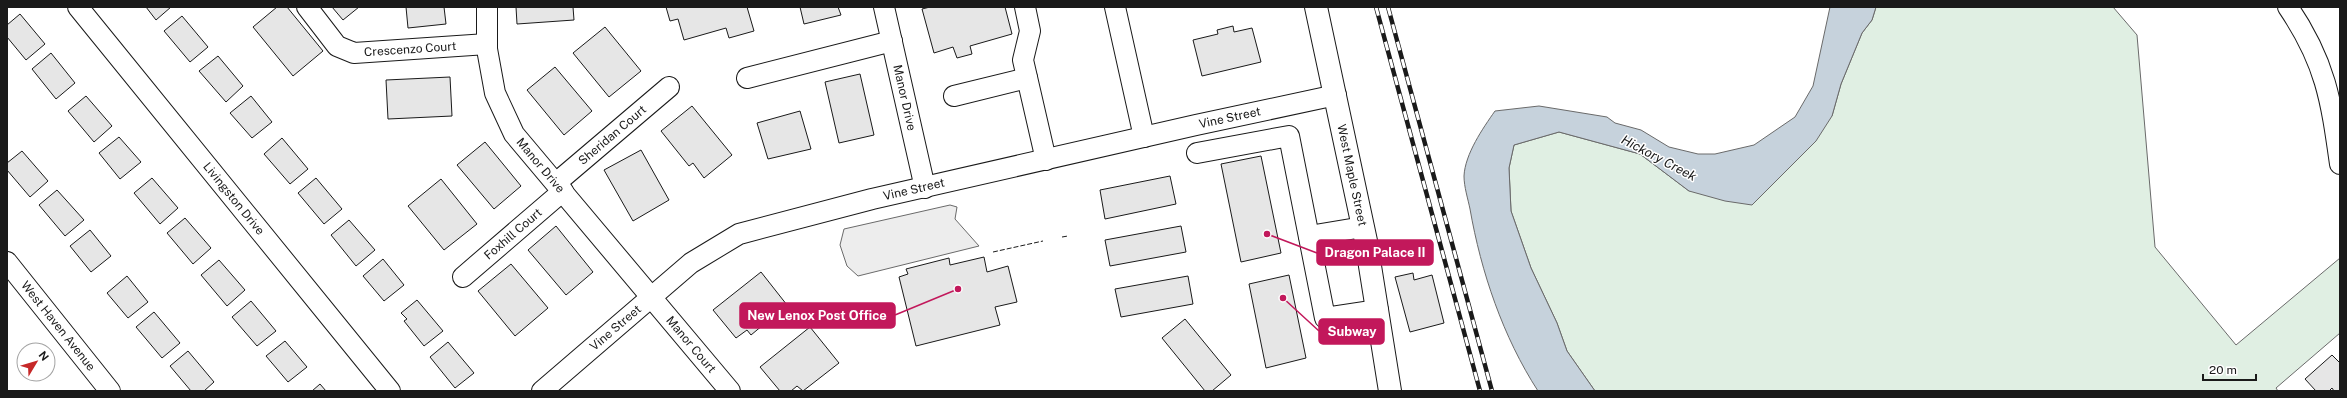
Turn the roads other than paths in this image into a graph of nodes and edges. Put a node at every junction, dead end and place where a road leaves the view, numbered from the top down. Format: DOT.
graph roads {
  1 [pos="78,7"];
  2 [pos="307,7"];
  3 [pos="487,7"];
  4 [pos="884,7"];
  5 [pos="1025,7"];
  6 [pos="1115,7"];
  7 [pos="1316,7"];
  8 [pos="2288,7"];
  9 [pos="892,41"];
  10 [pos="487,44"];
  11 [pos="747,78"];
  12 [pos="1027,78"];
  13 [pos="669,87"];
  14 [pos="1336,95"];
  15 [pos="954,96"];
  16 [pos="1144,137"];
  17 [pos="1197,153"];
  18 [pos="1046,160"];
  19 [pos="2340,164"];
  20 [pos="560,187"];
  21 [pos="924,188"];
  22 [pos="1363,227"];
  23 [pos="1308,236"];
  24 [pos="7,262"];
  25 [pos="463,277"];
  26 [pos="652,298"];
  27 [pos="1378,310"];
  28 [pos="110,391"];
  29 [pos="390,391"];
  30 [pos="542,391"];
  31 [pos="730,391"];
  32 [pos="1390,391"];
  1 -- 29 [label="street, Livingston Drive"];
  2 -- 10 [label="street, Crescenzo Court"];
  3 -- 10 [label="street, Manor Drive"];
  4 -- 9 [label="street, Manor Drive"];
  5 -- 12 [label="street"];
  6 -- 16 [label="street"];
  7 -- 14 [label="main road, West Maple Street"];
  8 -- 19 [label="street"];
  9 -- 11 [label="street"];
  9 -- 21 [label="street, Manor Drive"];
  10 -- 20 [label="street, Manor Drive"];
  12 -- 15 [label="street"];
  12 -- 18 [label="street"];
  13 -- 20 [label="street, Sheridan Court"];
  14 -- 16 [label="street, Vine Street"];
  14 -- 22 [label="main road, West Maple Street"];
  16 -- 18 [label="street, Vine Street"];
  17 -- 23 [label="street"];
  18 -- 21 [label="street, Vine Street"];
  20 -- 25 [label="street, Foxhill Court"];
  20 -- 26 [label="street, Manor Drive"];
  21 -- 26 [label="street, Vine Street"];
  22 -- 23 [label="street"];
  22 -- 27 [label="main road, West Maple Street"];
  23 -- 27 [label="street"];
  24 -- 28 [label="street, West Haven Avenue"];
  26 -- 30 [label="street, Vine Street"];
  26 -- 31 [label="street, Manor Court"];
  27 -- 32 [label="main road, West Maple Street"];
}
